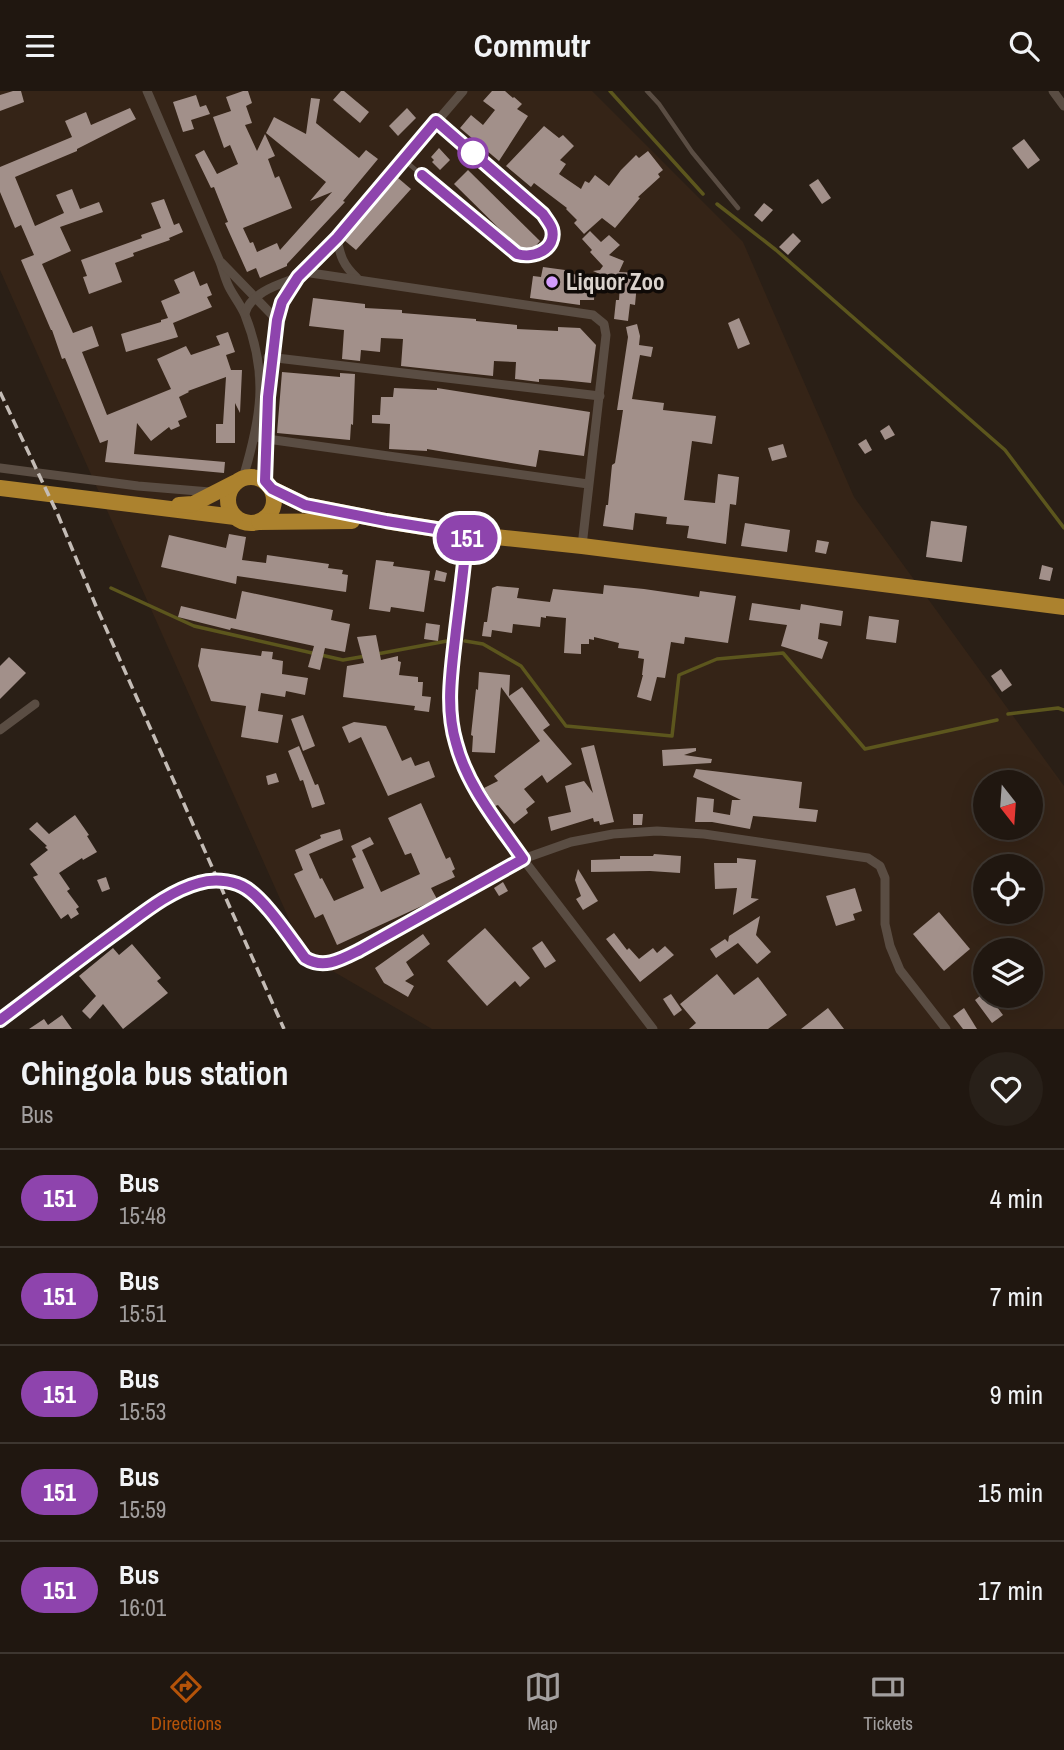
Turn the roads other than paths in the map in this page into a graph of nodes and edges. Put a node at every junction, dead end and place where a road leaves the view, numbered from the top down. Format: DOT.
graph roads {
  1 [pos="147,91"];
  2 [pos="463,91"];
  3 [pos="647,91"];
  4 [pos="1053,91"];
  5 [pos="1064,106"];
  6 [pos="436,121"];
  7 [pos="403,159"];
  8 [pos="738,208"];
  9 [pos="337,238"];
  10 [pos="220,262"];
  11 [pos="301,275"];
  12 [pos="359,279"];
  13 [pos="241,283"];
  14 [pos="268,290"];
  15 [pos="256,297"];
  16 [pos="245,313"];
  17 [pos="277,320"];
  18 [pos="257,356"];
  19 [pos="272,357"];
  20 [pos="600,396"];
  21 [pos="255,438"];
  22 [pos="266,439"];
  23 [pos="0,468"];
  24 [pos="238,481"];
  25 [pos="588,484"];
  26 [pos="269,485"];
  27 [pos="0,488"];
  28 [pos="218,492"];
  29 [pos="149,507"];
  30 [pos="235,517"];
  31 [pos="386,521"];
  32 [pos="259,522"];
  33 [pos="467,534"];
  34 [pos="582,546"];
  35 [pos="1064,607"];
  36 [pos="35,704"];
  37 [pos="0,730"];
  38 [pos="523,859"];
  39 [pos="0,1020"];
  40 [pos="653,1029"];
  41 [pos="946,1029"];
  1 -- 10 [label="street"];
  2 -- 6 [label="street"];
  3 -- 8 [label="lane"];
  4 -- 5 [label="street"];
  6 -- 7 [label="street"];
  6 -- 7 [label="lane"];
  7 -- 9 [label="street"];
  9 -- 11 [label="street"];
  9 -- 12 [label="street"];
  10 -- 13 [label="street"];
  10 -- 16 [label="street"];
  11 -- 12 [label="street"];
  11 -- 14 [label="street"];
  11 -- 17 [label="street"];
  12 -- 20 [label="street"];
  13 -- 14 [label="street"];
  13 -- 15 [label="street"];
  14 -- 15 [label="street"];
  15 -- 16 [label="street"];
  15 -- 17 [label="street"];
  16 -- 18 [label="street"];
  17 -- 19 [label="street"];
  18 -- 19 [label="street"];
  18 -- 21 [label="street"];
  19 -- 20 [label="street"];
  19 -- 22 [label="street"];
  20 -- 25 [label="street"];
  21 -- 22 [label="street"];
  21 -- 24 [label="street"];
  22 -- 25 [label="street"];
  22 -- 26 [label="street"];
  23 -- 28 [label="street"];
  24 -- 26 [label="highway"];
  24 -- 28 [label="highway"];
  24 -- 30 [label="highway"];
  25 -- 34 [label="street"];
  26 -- 31 [label="highway"];
  26 -- 32 [label="highway"];
  27 -- 29 [label="highway"];
  28 -- 29 [label="highway"];
  29 -- 30 [label="highway"];
  30 -- 32 [label="highway"];
  31 -- 32 [label="highway"];
  31 -- 33 [label="highway"];
  33 -- 34 [label="highway"];
  33 -- 38 [label="street"];
  34 -- 35 [label="highway"];
  36 -- 37 [label="street"];
  38 -- 39 [label="street"];
  38 -- 40 [label="street"];
  38 -- 41 [label="street"];
}
